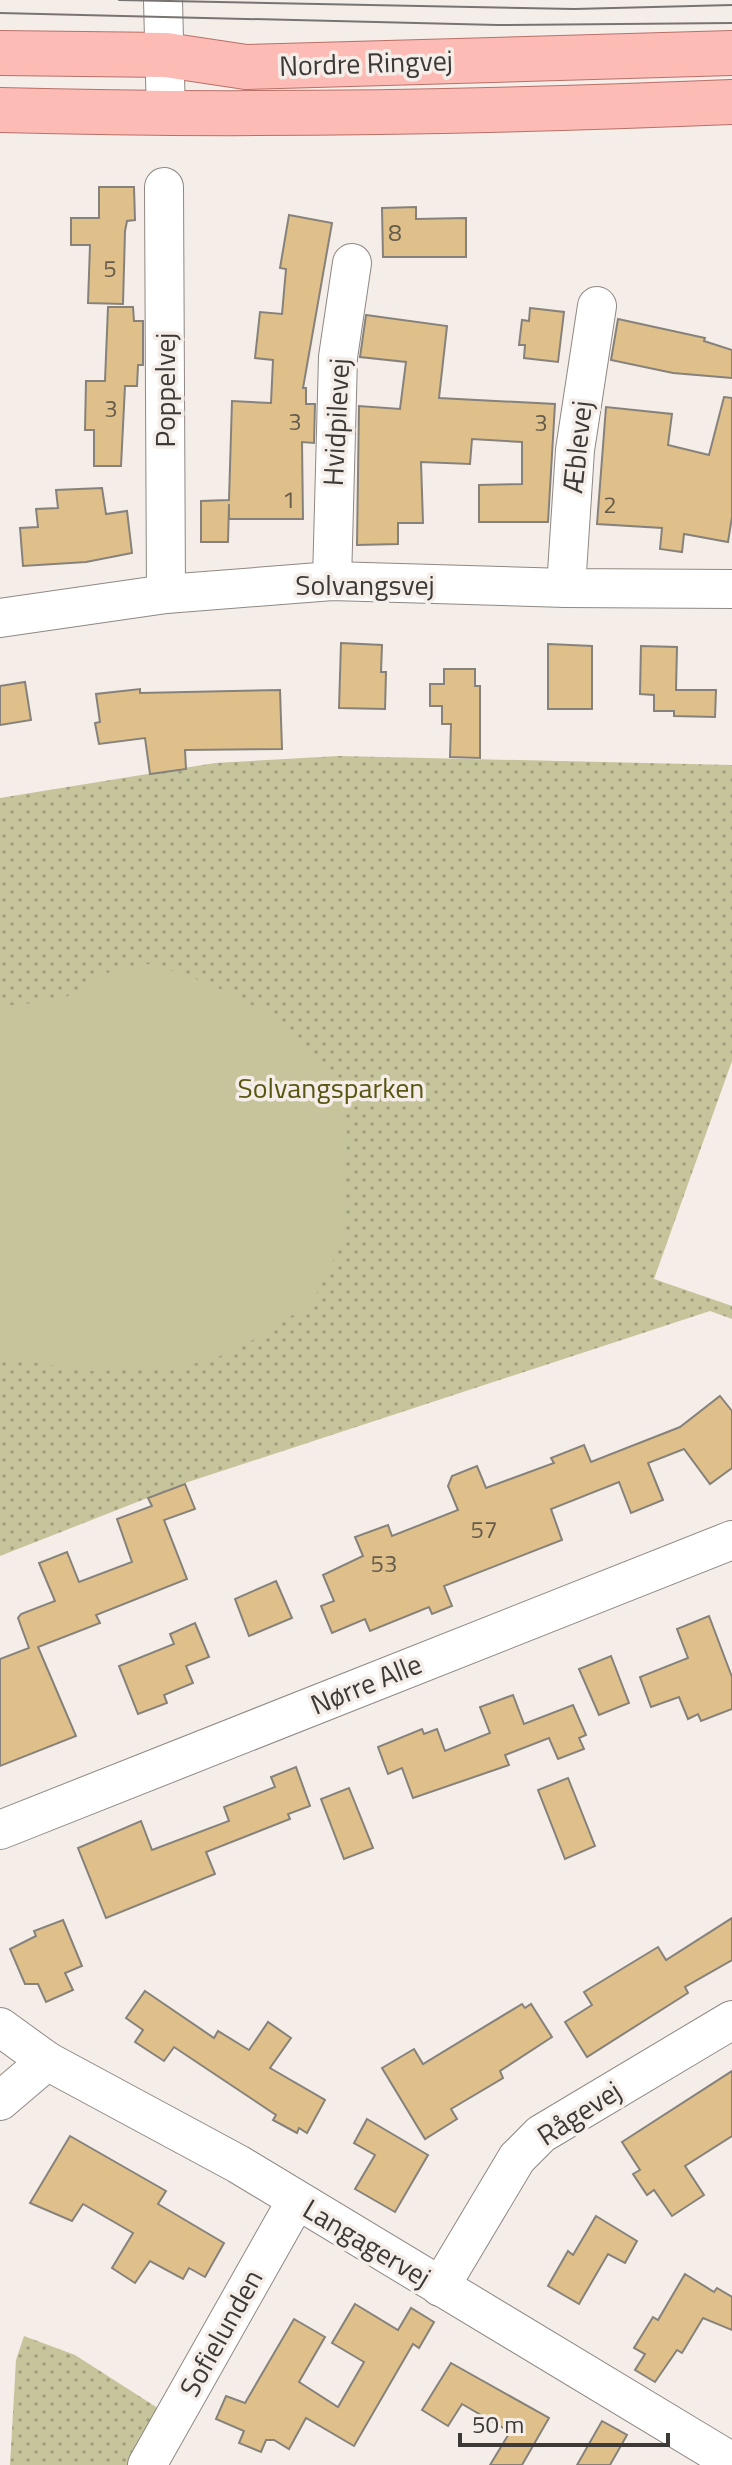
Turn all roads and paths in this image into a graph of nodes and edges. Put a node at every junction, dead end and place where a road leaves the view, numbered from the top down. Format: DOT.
graph roads {
  1 [pos="165,30"];
  2 [pos="0,53"];
  3 [pos="732,53"];
  4 [pos="0,93"];
  5 [pos="732,102"];
  6 [pos="0,110"];
  7 [pos="166,115"];
  8 [pos="164,187"];
  9 [pos="352,263"];
  10 [pos="597,306"];
  11 [pos="332,581"];
  12 [pos="566,588"];
  13 [pos="732,589"];
  14 [pos="166,594"];
  15 [pos="0,618"];
  16 [pos="732,1540"];
  17 [pos="0,1830"];
  18 [pos="732,2020"];
  19 [pos="0,2027"];
  20 [pos="47,2061"];
  21 [pos="0,2101"];
  22 [pos="296,2201"];
  23 [pos="440,2287"];
  24 [pos="732,2462"];
  25 [pos="147,2465"];
  1 -- 2 [label="main road, Nordre Ringvej"];
  1 -- 3 [label="main road, Nordre Ringvej"];
  1 -- 4 [label="main road"];
  1 -- 7 [label="street"];
  5 -- 7 [label="main road, Nordre Ringvej"];
  6 -- 7 [label="main road, Nordre Ringvej"];
  8 -- 14 [label="street, Poppelvej"];
  9 -- 11 [label="street, Hvidpilevej"];
  10 -- 12 [label="street, Æblevej"];
  11 -- 12 [label="street, Solvangsvej"];
  11 -- 14 [label="street, Solvangsvej"];
  12 -- 13 [label="street, Solvangsvej"];
  14 -- 15 [label="street, Solvangsvej"];
  16 -- 17 [label="street, Nørre Alle"];
  18 -- 23 [label="street, Rågevej"];
  19 -- 20 [label="street, Langagervej"];
  20 -- 21 [label="street"];
  20 -- 22 [label="street, Langagervej"];
  22 -- 23 [label="street, Langagervej"];
  22 -- 25 [label="street, Sofielunden"];
  23 -- 24 [label="street, Langagervej"];
}
